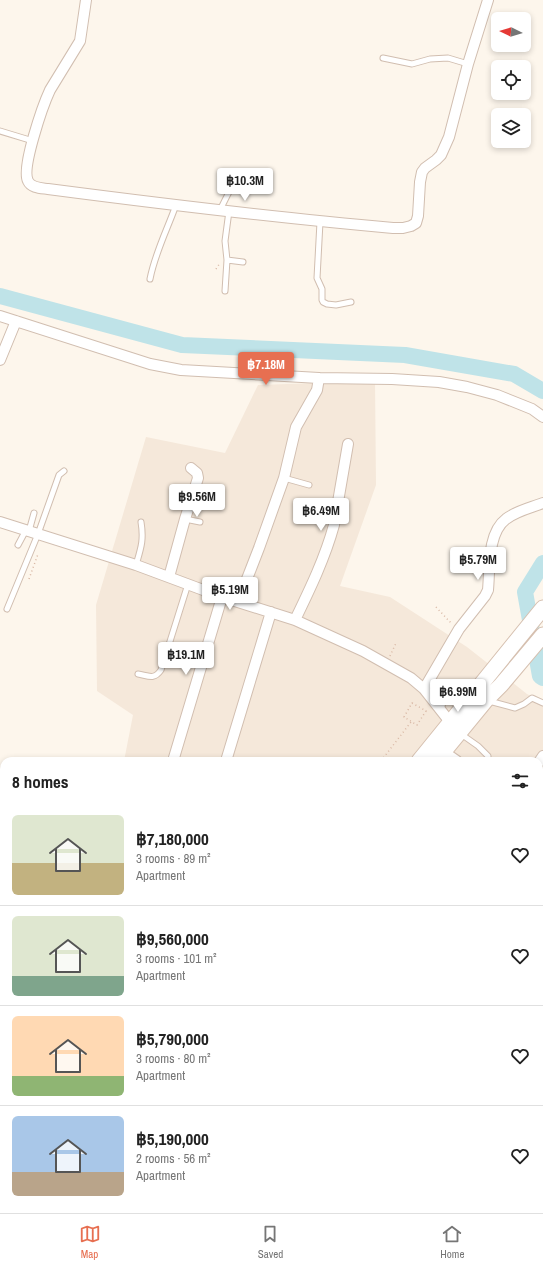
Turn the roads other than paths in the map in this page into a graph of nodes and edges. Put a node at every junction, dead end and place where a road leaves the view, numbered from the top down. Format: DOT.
graph roads {
  1 [pos="86,0"];
  2 [pos="488,0"];
  3 [pos="383,58"];
  4 [pos="468,64"];
  5 [pos="0,131"];
  6 [pos="33,141"];
  7 [pos="236,173"];
  8 [pos="176,205"];
  9 [pos="224,211"];
  10 [pos="320,222"];
  11 [pos="227,260"];
  12 [pos="243,262"];
  13 [pos="150,279"];
  14 [pos="225,291"];
  15 [pos="351,302"];
  16 [pos="0,316"];
  17 [pos="16,321"];
  18 [pos="0,360"];
  19 [pos="320,378"];
  20 [pos="543,417"];
  21 [pos="348,444"];
  22 [pos="191,468"];
  23 [pos="64,471"];
  24 [pos="284,478"];
  25 [pos="309,485"];
  26 [pos="543,503"];
  27 [pos="34,513"];
  28 [pos="185,519"];
  29 [pos="0,522"];
  30 [pos="141,522"];
  31 [pos="200,522"];
  32 [pos="35,533"];
  33 [pos="18,545"];
  34 [pos="136,565"];
  35 [pos="169,577"];
  36 [pos="188,584"];
  37 [pos="222,597"];
  38 [pos="238,602"];
  39 [pos="543,608"];
  40 [pos="7,609"];
  41 [pos="271,612"];
  42 [pos="295,620"];
  43 [pos="543,635"];
  44 [pos="138,674"];
  45 [pos="426,685"];
  46 [pos="486,700"];
  47 [pos="543,703"];
  48 [pos="441,710"];
  49 [pos="455,727"];
  50 [pos="174,757"];
  51 [pos="227,757"];
  52 [pos="423,757"];
  53 [pos="440,757"];
  54 [pos="488,757"];
  1 -- 6 [label="street"];
  2 -- 4 [label="street"];
  3 -- 4 [label="lane"];
  4 -- 10 [label="street"];
  5 -- 6 [label="lane"];
  6 -- 8 [label="street"];
  7 -- 9 [label="lane"];
  8 -- 9 [label="street"];
  8 -- 13 [label="lane"];
  9 -- 10 [label="street"];
  9 -- 11 [label="lane"];
  10 -- 15 [label="lane"];
  11 -- 12 [label="lane"];
  11 -- 14 [label="lane"];
  16 -- 17 [label="street"];
  17 -- 18 [label="street"];
  17 -- 19 [label="street"];
  19 -- 20 [label="street"];
  19 -- 24 [label="street"];
  21 -- 42 [label="street"];
  22 -- 28 [label="street"];
  23 -- 32 [label="lane"];
  24 -- 25 [label="lane"];
  24 -- 38 [label="street"];
  26 -- 45 [label="street"];
  27 -- 32 [label="lane"];
  28 -- 31 [label="lane"];
  28 -- 35 [label="street"];
  29 -- 32 [label="street"];
  30 -- 34 [label="lane"];
  32 -- 33 [label="lane"];
  32 -- 34 [label="street"];
  32 -- 40 [label="lane"];
  34 -- 35 [label="street"];
  35 -- 36 [label="street"];
  36 -- 37 [label="street"];
  36 -- 44 [label="lane"];
  37 -- 38 [label="street"];
  37 -- 50 [label="street"];
  38 -- 41 [label="street"];
  39 -- 49 [label="main road"];
  41 -- 42 [label="street"];
  41 -- 51 [label="street"];
  42 -- 45 [label="street"];
  43 -- 46 [label="main road"];
  45 -- 48 [label="street"];
  45 -- 48 [label="lane"];
  46 -- 47 [label="lane"];
  46 -- 49 [label="main road"];
  48 -- 49 [label="street"];
  49 -- 52 [label="main road"];
  49 -- 53 [label="main road"];
  49 -- 54 [label="lane"];
}
